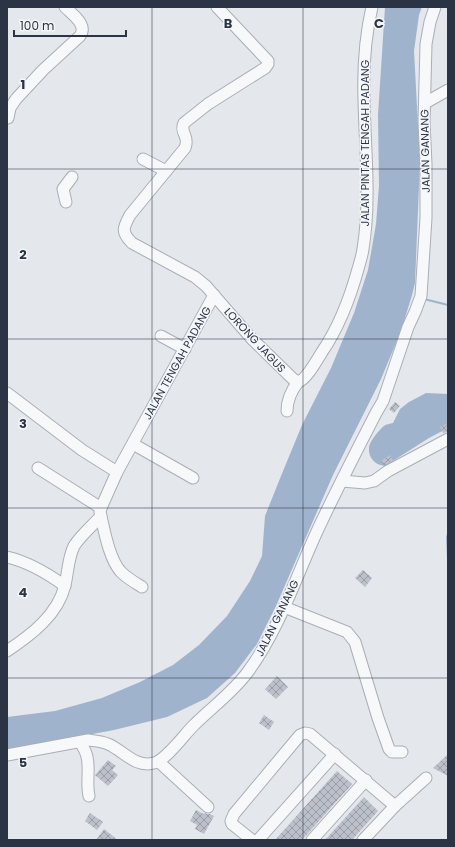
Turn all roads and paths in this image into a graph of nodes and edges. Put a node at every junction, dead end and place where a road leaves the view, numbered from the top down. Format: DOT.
graph roads {
  1 [pos="65,7"];
  2 [pos="217,7"];
  3 [pos="372,7"];
  4 [pos="435,7"];
  5 [pos="448,90"];
  6 [pos="425,103"];
  7 [pos="8,118"];
  8 [pos="143,159"];
  9 [pos="166,171"];
  10 [pos="72,177"];
  11 [pos="66,202"];
  12 [pos="214,296"];
  13 [pos="162,336"];
  14 [pos="185,349"];
  15 [pos="298,382"];
  16 [pos="7,393"];
  17 [pos="287,411"];
  18 [pos="448,440"];
  19 [pos="133,444"];
  20 [pos="38,468"];
  21 [pos="118,472"];
  22 [pos="193,478"];
  23 [pos="342,480"];
  24 [pos="101,512"];
  25 [pos="7,557"];
  26 [pos="65,586"];
  27 [pos="142,587"];
  28 [pos="284,607"];
  29 [pos="7,651"];
  30 [pos="80,742"];
  31 [pos="402,752"];
  32 [pos="335,754"];
  33 [pos="7,755"];
  34 [pos="159,762"];
  35 [pos="426,778"];
  36 [pos="366,780"];
  37 [pos="89,796"];
  38 [pos="395,806"];
  39 [pos="208,807"];
  40 [pos="252,840"];
  41 [pos="258,840"];
  42 [pos="312,840"];
  43 [pos="363,840"];
  1 -- 7 [label="street"];
  2 -- 9 [label="street, JALAN TENGAH PADANG"];
  3 -- 15 [label="street, JALAN PINTAS TENGAH PADANG"];
  4 -- 6 [label="street, JALAN GANANG"];
  5 -- 6 [label="street"];
  6 -- 23 [label="street, JALAN GANANG"];
  8 -- 9 [label="street"];
  9 -- 12 [label="street, JALAN TENGAH PADANG"];
  10 -- 11 [label="street"];
  12 -- 14 [label="street, JALAN TENGAH PADANG"];
  12 -- 15 [label="street, LORONG JAGUS"];
  13 -- 14 [label="street"];
  14 -- 19 [label="street, JALAN TENGAH PADANG"];
  15 -- 17 [label="street, JALAN PINTAS TENGAH PADANG"];
  16 -- 21 [label="street"];
  18 -- 23 [label="street"];
  19 -- 21 [label="street, JALAN TENGAH PADANG"];
  19 -- 22 [label="street"];
  20 -- 24 [label="street"];
  21 -- 24 [label="street, JALAN TENGAH PADANG"];
  23 -- 28 [label="street, JALAN GANANG"];
  24 -- 26 [label="street, JALAN TENGAH PADANG"];
  24 -- 27 [label="street"];
  25 -- 26 [label="street"];
  26 -- 29 [label="street, JALAN TENGAH PADANG"];
  28 -- 31 [label="street"];
  28 -- 34 [label="street, JALAN GANANG"];
  30 -- 33 [label="street"];
  30 -- 34 [label="street"];
  30 -- 37 [label="street"];
  32 -- 36 [label="street"];
  32 -- 40 [label="street"];
  32 -- 41 [label="street"];
  34 -- 39 [label="street"];
  35 -- 38 [label="street"];
  36 -- 38 [label="street"];
  36 -- 42 [label="street"];
  38 -- 43 [label="street"];
}
